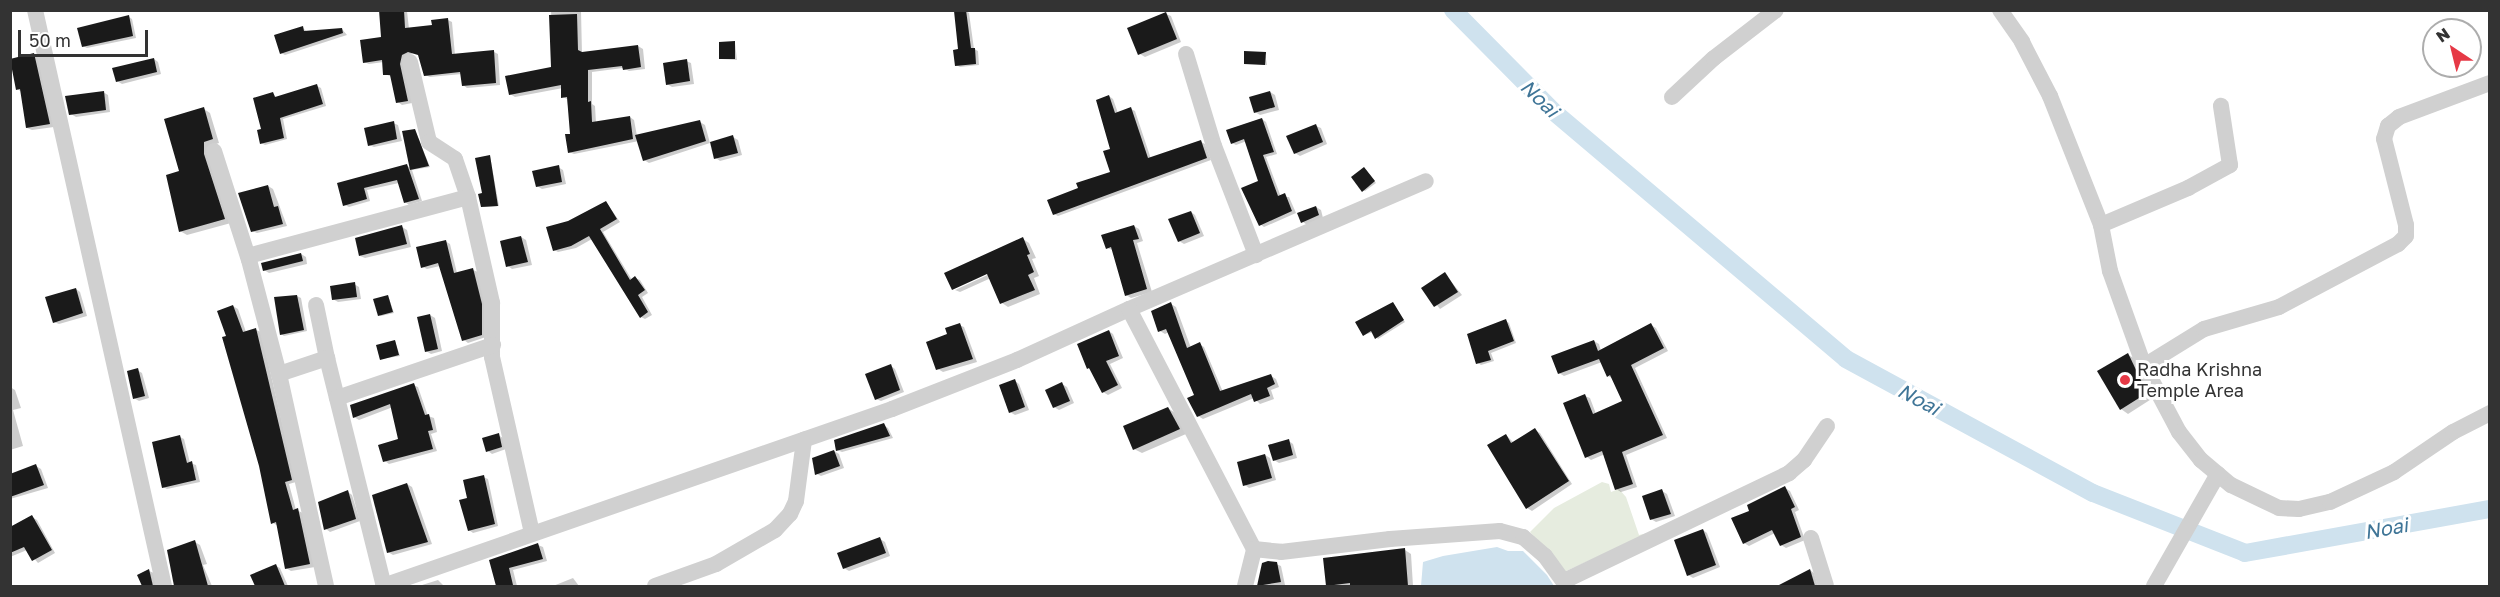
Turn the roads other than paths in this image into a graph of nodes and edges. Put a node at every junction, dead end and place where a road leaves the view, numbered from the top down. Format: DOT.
graph roads {
  1 [pos="35,10"];
  2 [pos="1776,10"];
  3 [pos="2000,10"];
  4 [pos="1186,54"];
  5 [pos="410,62"];
  6 [pos="2490,83"];
  7 [pos="1672,97"];
  8 [pos="2221,106"];
  9 [pos="214,151"];
  10 [pos="1426,181"];
  11 [pos="468,197"];
  12 [pos="2101,225"];
  13 [pos="1256,255"];
  14 [pos="248,256"];
  15 [pos="316,305"];
  16 [pos="1129,309"];
  17 [pos="493,345"];
  18 [pos="327,358"];
  19 [pos="2144,366"];
  20 [pos="279,374"];
  21 [pos="338,398"];
  22 [pos="2490,413"];
  23 [pos="1827,426"];
  24 [pos="804,440"];
  25 [pos="2218,474"];
  26 [pos="532,533"];
  27 [pos="1811,538"];
  28 [pos="1254,549"];
  29 [pos="417,581"];
  30 [pos="1566,584"];
  31 [pos="2155,585"];
  32 [pos="164,586"];
  33 [pos="326,586"];
  34 [pos="384,586"];
  35 [pos="655,586"];
  36 [pos="1245,586"];
  37 [pos="1826,586"];
  1 -- 32 [label="street"];
  2 -- 7 [label="street"];
  3 -- 12 [label="street"];
  4 -- 13 [label="street"];
  5 -- 11 [label="street"];
  6 -- 19 [label="street"];
  8 -- 12 [label="street"];
  9 -- 14 [label="street"];
  10 -- 13 [label="street"];
  11 -- 14 [label="street"];
  11 -- 17 [label="street"];
  12 -- 19 [label="street"];
  13 -- 16 [label="street"];
  14 -- 20 [label="street"];
  15 -- 18 [label="street"];
  16 -- 24 [label="street"];
  16 -- 28 [label="street"];
  17 -- 21 [label="street"];
  17 -- 26 [label="street"];
  18 -- 20 [label="street"];
  18 -- 21 [label="street"];
  19 -- 25 [label="street"];
  20 -- 33 [label="street"];
  21 -- 34 [label="street"];
  22 -- 25 [label="street"];
  23 -- 30 [label="street"];
  24 -- 26 [label="street"];
  24 -- 35 [label="street"];
  25 -- 31 [label="street"];
  26 -- 29 [label="street"];
  27 -- 37 [label="street"];
  28 -- 30 [label="street"];
  28 -- 36 [label="street"];
  29 -- 34 [label="street"];
}
